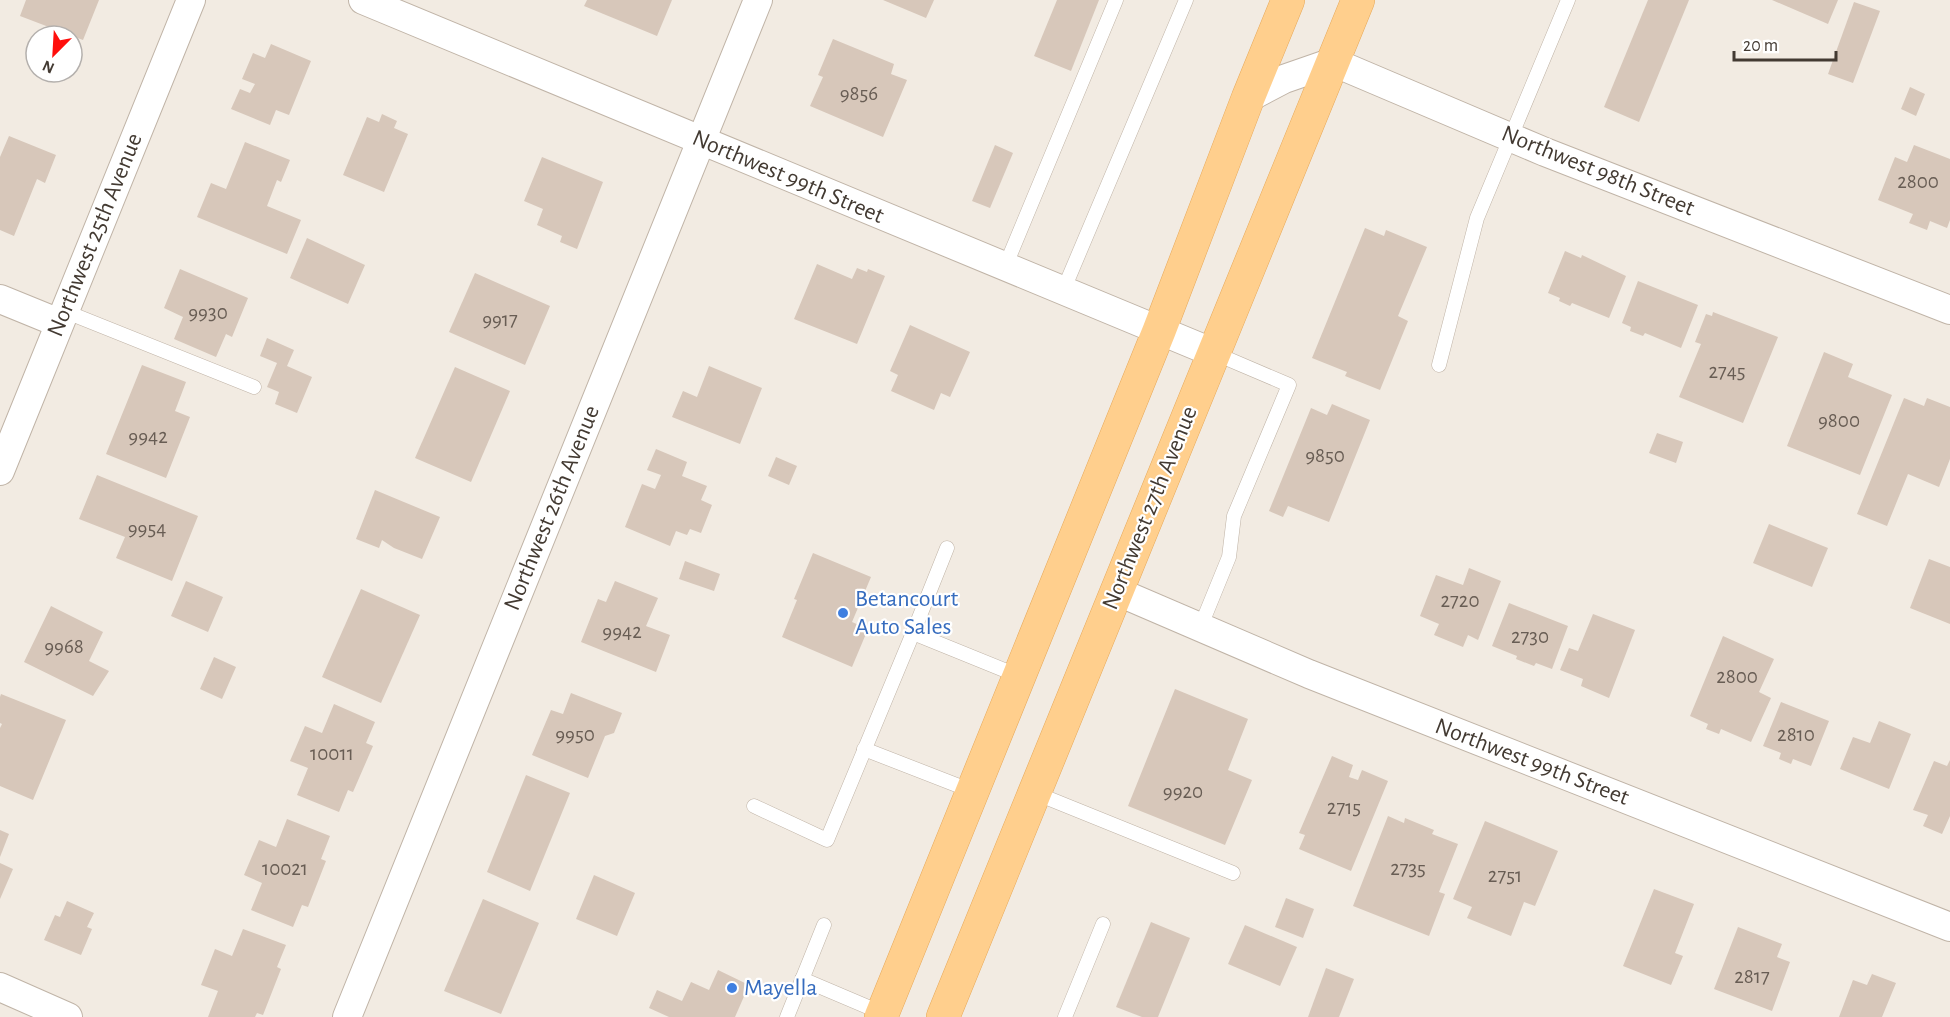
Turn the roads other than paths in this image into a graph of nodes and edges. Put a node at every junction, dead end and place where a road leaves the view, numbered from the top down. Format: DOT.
graph roads {
  1 [pos="191,0"];
  2 [pos="363,0"];
  3 [pos="758,0"];
  4 [pos="1116,0"];
  5 [pos="1186,0"];
  6 [pos="1358,0"];
  7 [pos="1568,0"];
  8 [pos="1284,1"];
  9 [pos="1333,62"];
  10 [pos="1248,98"];
  11 [pos="1511,137"];
  12 [pos="701,140"];
  13 [pos="1005,267"];
  14 [pos="1063,291"];
  15 [pos="0,298"];
  16 [pos="1950,310"];
  17 [pos="62,317"];
  18 [pos="1159,331"];
  19 [pos="1214,353"];
  20 [pos="1438,365"];
  21 [pos="254,387"];
  22 [pos="0,471"];
  23 [pos="947,548"];
  24 [pos="1116,591"];
  25 [pos="1200,628"];
  26 [pos="913,633"];
  27 [pos="1019,676"];
  28 [pos="864,749"];
  29 [pos="972,791"];
  30 [pos="1035,792"];
  31 [pos="754,806"];
  32 [pos="1233,873"];
  33 [pos="1103,924"];
  34 [pos="824,925"];
  35 [pos="1950,927"];
  36 [pos="802,979"];
  37 [pos="0,987"];
  38 [pos="882,1015"];
  39 [pos="68,1017"];
  40 [pos="346,1017"];
  41 [pos="786,1017"];
  42 [pos="944,1017"];
  43 [pos="1065,1017"];
  1 -- 17 [label="street, Northwest 25th Avenue"];
  2 -- 12 [label="street, Northwest 99th Street"];
  3 -- 12 [label="street, Northwest 26th Avenue"];
  4 -- 13 [label="lane"];
  5 -- 14 [label="lane"];
  6 -- 9 [label="main road, Northwest 27th Avenue"];
  7 -- 11 [label="lane"];
  8 -- 10 [label="main road"];
  9 -- 10 [label="street"];
  9 -- 11 [label="street, Northwest 98th Street"];
  9 -- 19 [label="main road, Northwest 27th Avenue"];
  10 -- 18 [label="main road"];
  11 -- 16 [label="street, Northwest 98th Street"];
  11 -- 20 [label="lane"];
  12 -- 13 [label="street, Northwest 99th Street"];
  12 -- 40 [label="street, Northwest 26th Avenue"];
  13 -- 14 [label="street, Northwest 99th Street"];
  14 -- 18 [label="street, Northwest 99th Street"];
  15 -- 17 [label="street"];
  17 -- 21 [label="lane"];
  17 -- 22 [label="street, Northwest 25th Avenue"];
  18 -- 19 [label="street, Northwest 99th Street"];
  18 -- 27 [label="main road"];
  19 -- 24 [label="main road, Northwest 27th Avenue"];
  19 -- 25 [label="lane"];
  23 -- 26 [label="lane"];
  24 -- 25 [label="street, Northwest 99th Street"];
  24 -- 30 [label="main road, Northwest 27th Avenue"];
  25 -- 35 [label="street, Northwest 99th Street"];
  26 -- 27 [label="lane"];
  26 -- 28 [label="lane"];
  27 -- 29 [label="main road"];
  28 -- 29 [label="lane"];
  28 -- 31 [label="lane"];
  29 -- 38 [label="main road"];
  30 -- 32 [label="lane"];
  30 -- 42 [label="main road, Northwest 27th Avenue"];
  33 -- 43 [label="lane"];
  34 -- 36 [label="lane"];
  36 -- 38 [label="lane"];
  36 -- 41 [label="lane"];
  37 -- 39 [label="street"];
}
